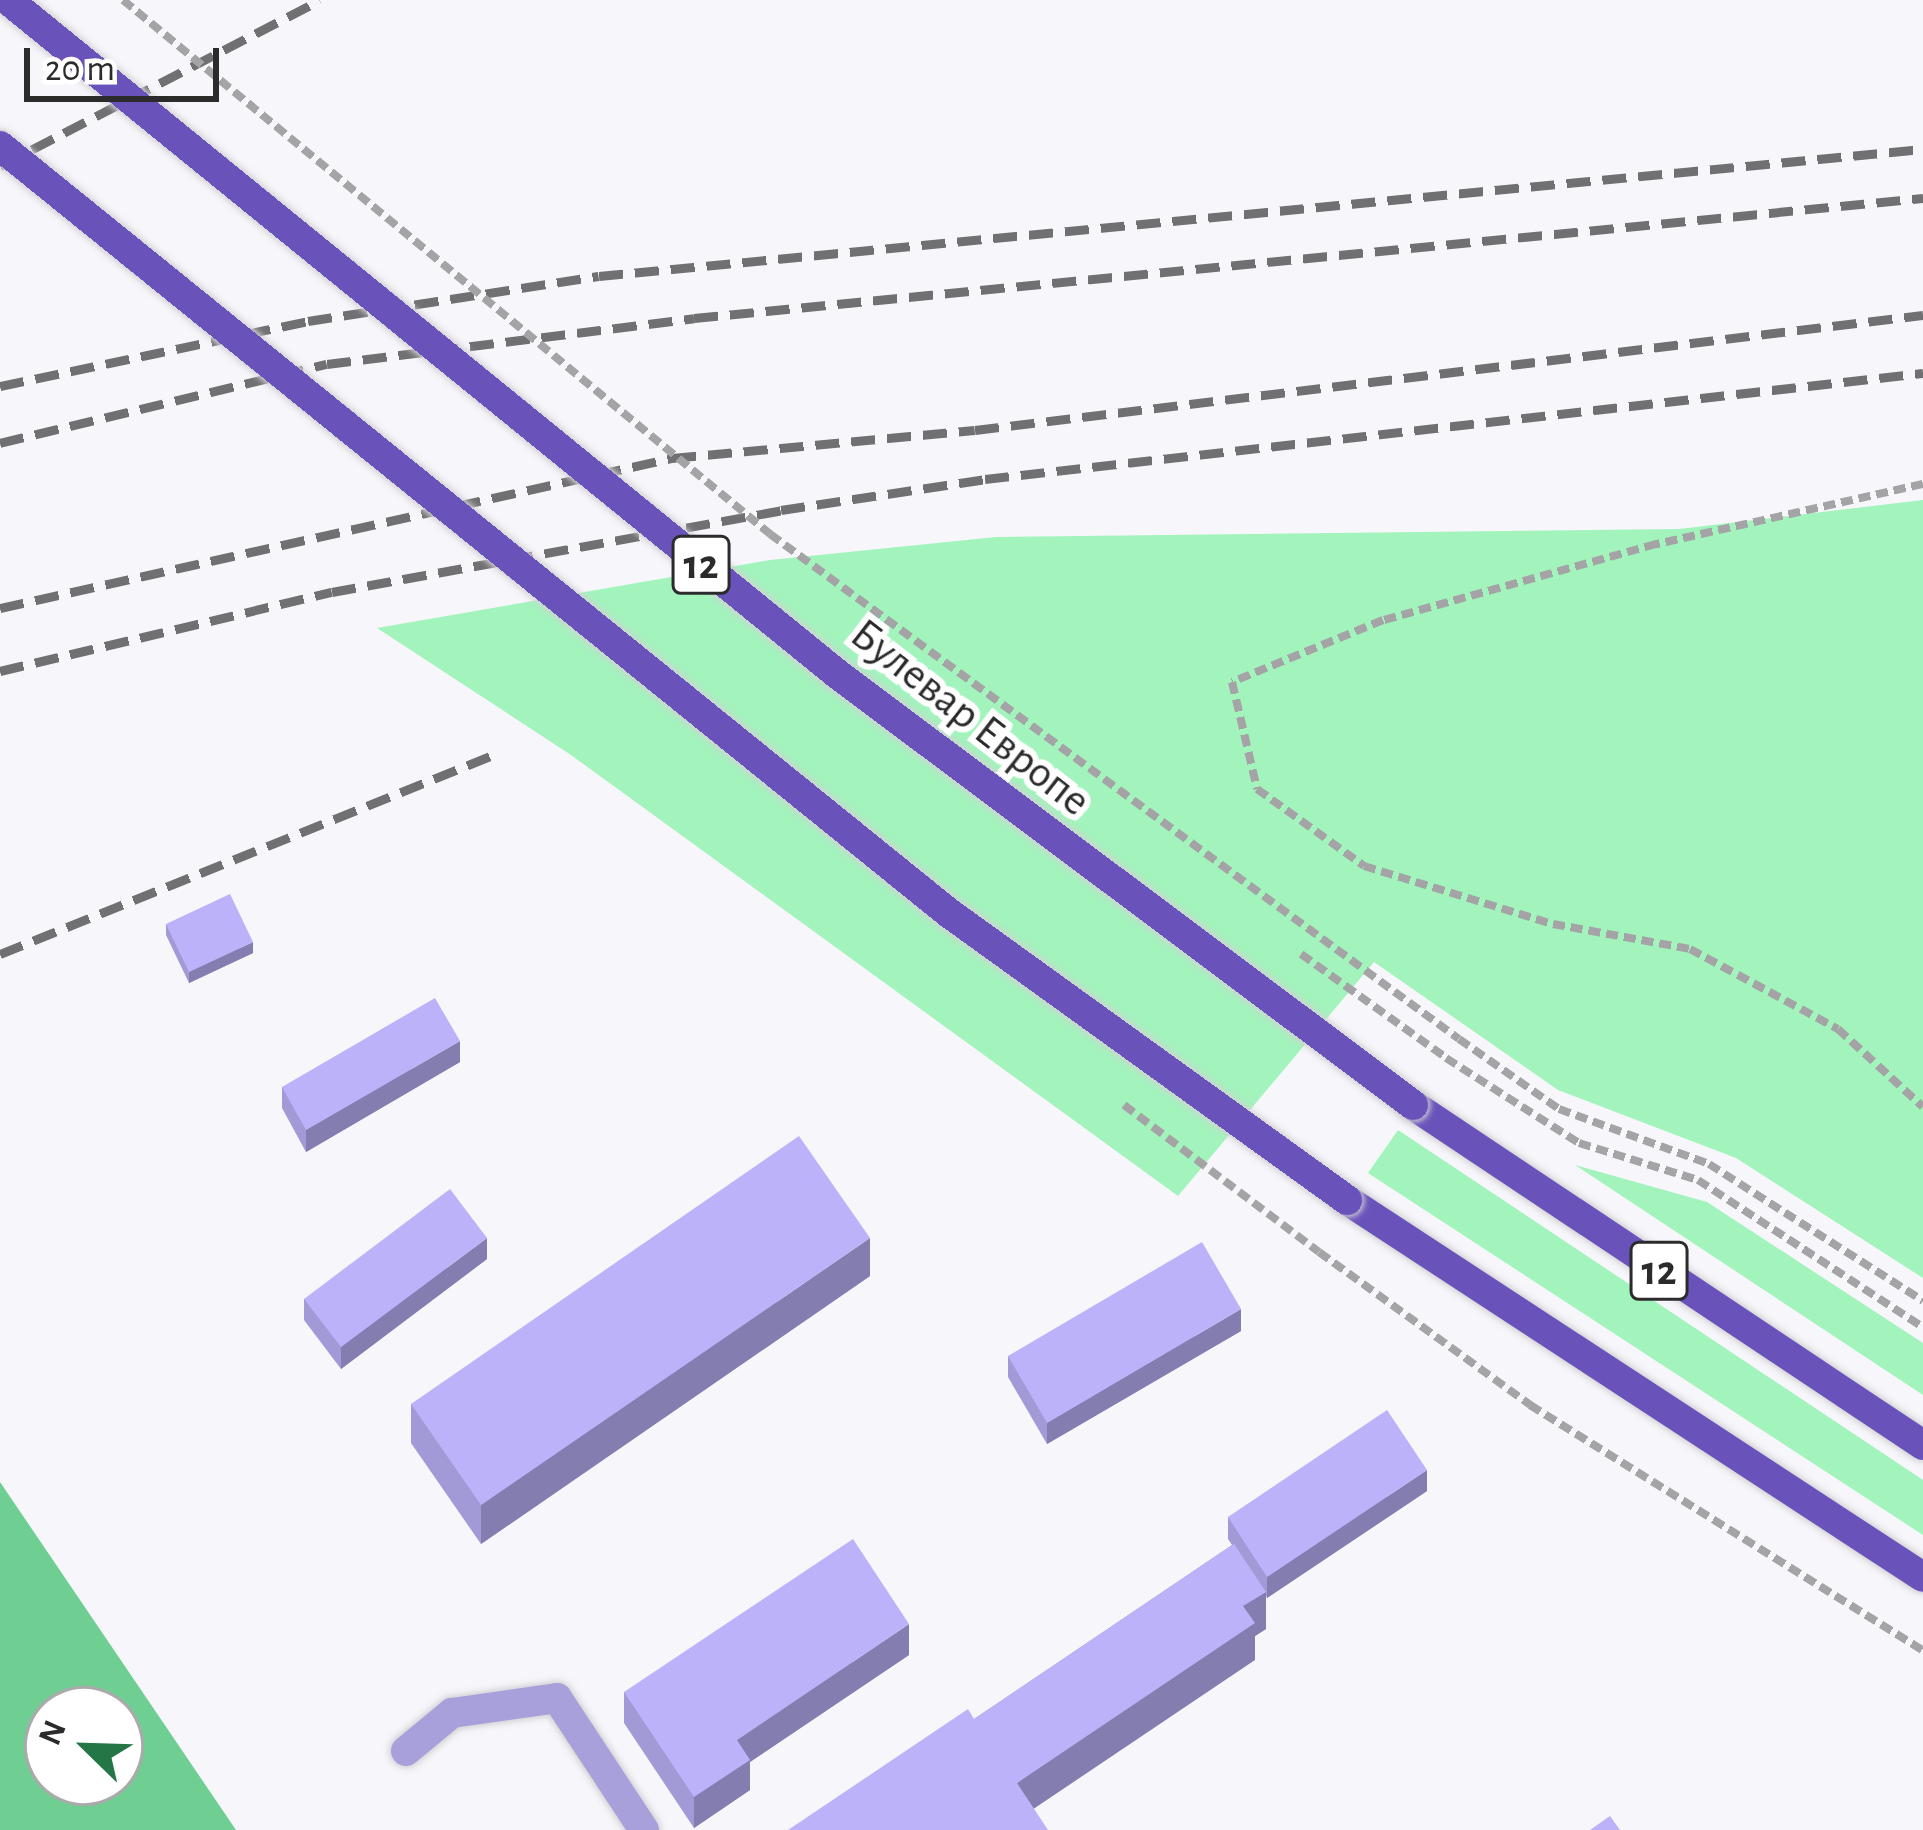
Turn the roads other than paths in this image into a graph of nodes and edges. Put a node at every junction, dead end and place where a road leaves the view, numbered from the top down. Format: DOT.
graph roads {
  1 [pos="8,0"];
  2 [pos="0,146"];
  3 [pos="1923,1445"];
  4 [pos="1923,1576"];
  5 [pos="406,1751"];
  6 [pos="644,1830"];
  1 -- 3 [label="main road, Булевар Европе / 12, bridge"];
  2 -- 4 [label="main road, 12, bridge"];
  5 -- 6 [label="lane"];
}
